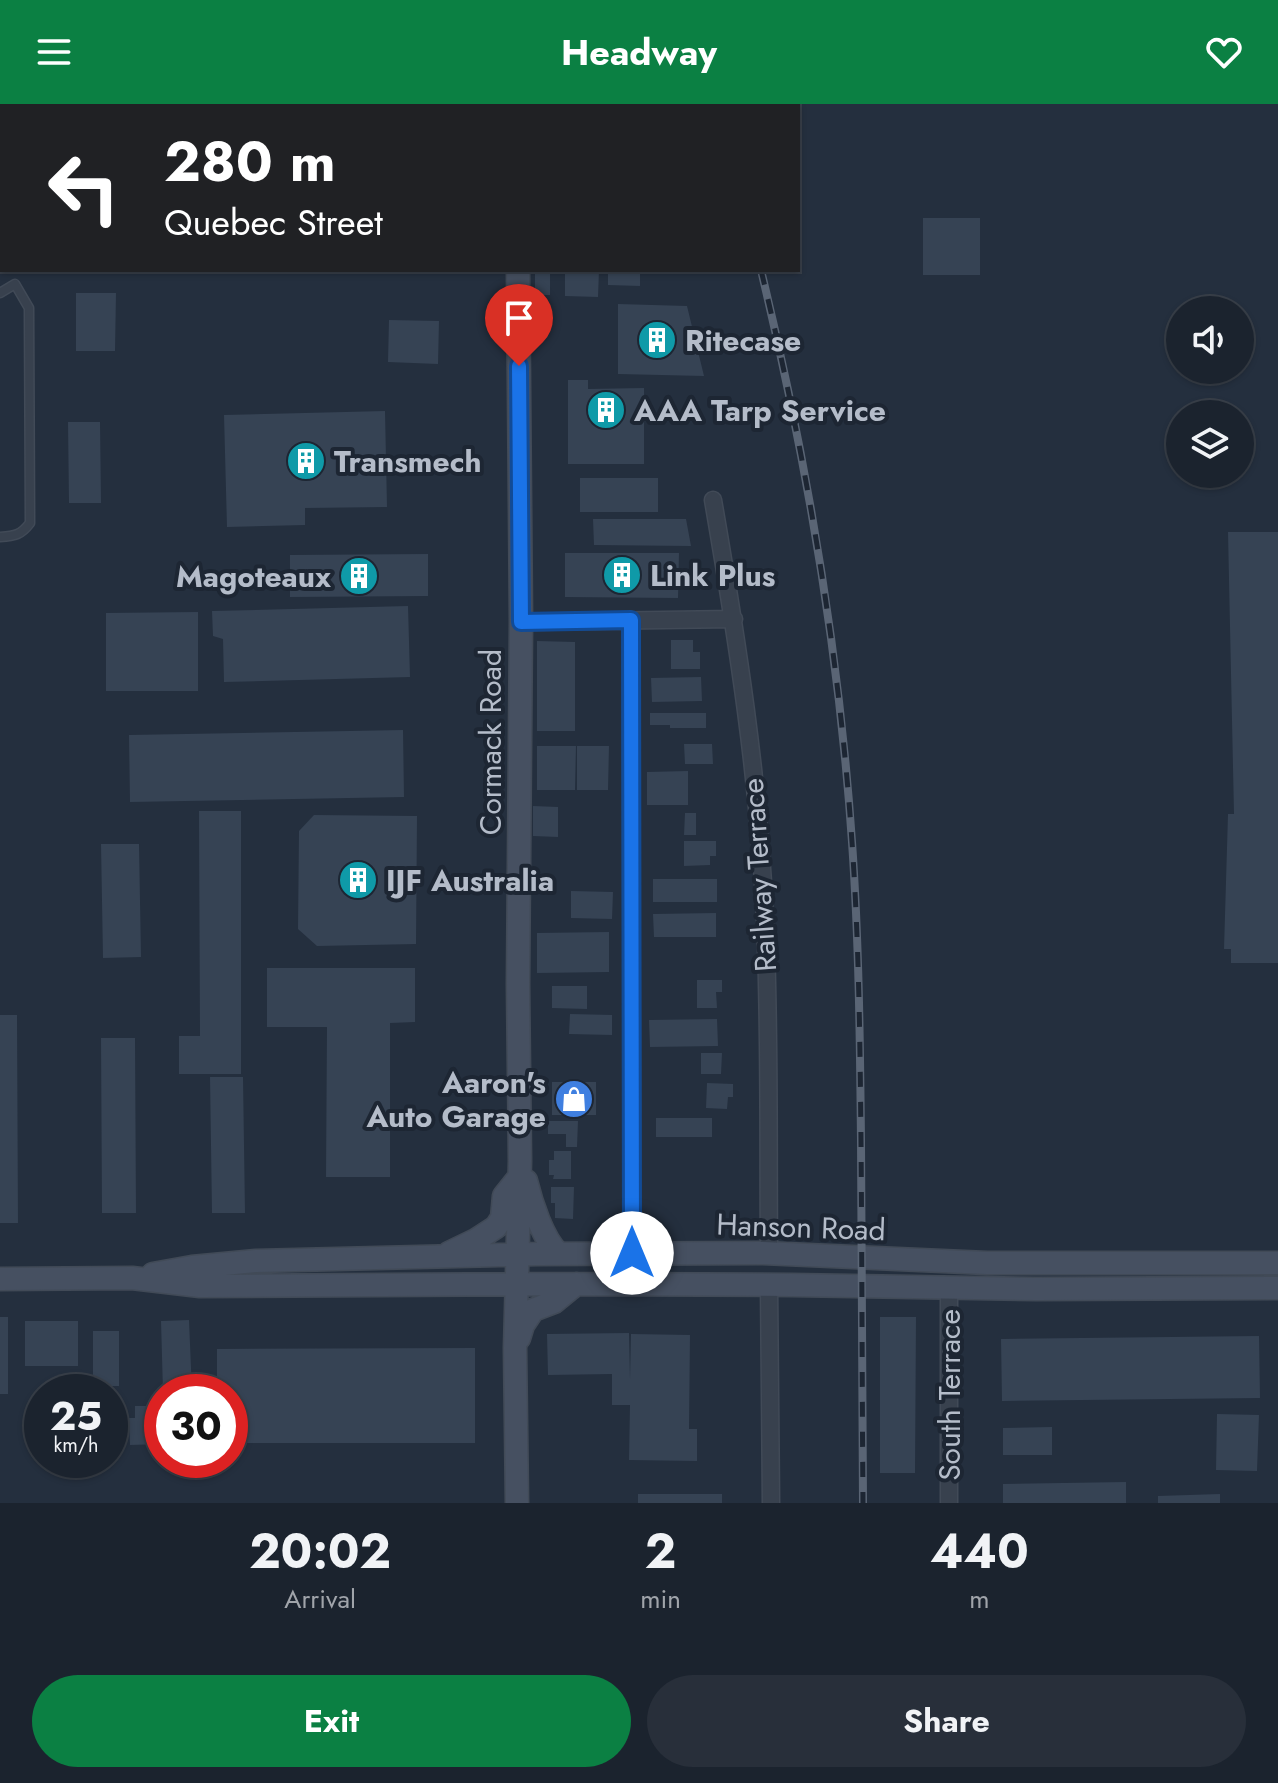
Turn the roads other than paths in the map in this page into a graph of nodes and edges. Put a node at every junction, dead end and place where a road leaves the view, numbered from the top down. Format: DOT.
graph roads {
  1 [pos="518,272"];
  2 [pos="0,293"];
  3 [pos="713,500"];
  4 [pos="0,537"];
  5 [pos="734,619"];
  6 [pos="631,620"];
  7 [pos="521,622"];
  8 [pos="520,1168"];
  9 [pos="632,1253"];
  10 [pos="769,1253"];
  11 [pos="559,1254"];
  12 [pos="518,1255"];
  13 [pos="441,1256"];
  14 [pos="987,1263"];
  15 [pos="1278,1263"];
  16 [pos="132,1278"];
  17 [pos="0,1279"];
  18 [pos="576,1284"];
  19 [pos="466,1285"];
  20 [pos="769,1285"];
  21 [pos="517,1286"];
  22 [pos="949,1287"];
  23 [pos="1278,1288"];
  24 [pos="515,1348"];
  25 [pos="517,1503"];
  26 [pos="771,1503"];
  27 [pos="949,1503"];
  1 -- 7 [label="main road, Cormack Road"];
  2 -- 4 [label="lane"];
  3 -- 5 [label="street, Railway Terrace"];
  5 -- 6 [label="street"];
  5 -- 10 [label="street, Railway Terrace"];
  6 -- 7 [label="street"];
  6 -- 9 [label="street"];
  7 -- 8 [label="main road, Cormack Road"];
  8 -- 11 [label="main road"];
  8 -- 12 [label="main road, Cormack Road"];
  8 -- 13 [label="main road"];
  9 -- 10 [label="main road, Hanson Road"];
  9 -- 11 [label="main road, Hanson Road"];
  10 -- 14 [label="main road, Hanson Road"];
  11 -- 12 [label="main road, Hanson Road"];
  12 -- 13 [label="main road, Hanson Road"];
  12 -- 21 [label="main road, Cormack Road"];
  13 -- 16 [label="main road, Hanson Road"];
  14 -- 15 [label="main road, Hanson Road"];
  14 -- 22 [label="main road"];
  16 -- 17 [label="main road, Hanson Road"];
  16 -- 19 [label="main road, Hanson Road"];
  18 -- 20 [label="main road, Hanson Road"];
  18 -- 21 [label="main road, Hanson Road"];
  18 -- 24 [label="main road"];
  19 -- 21 [label="main road, Hanson Road"];
  19 -- 24 [label="main road"];
  20 -- 22 [label="main road, Hanson Road"];
  20 -- 26 [label="street"];
  21 -- 24 [label="main road, Cormack Road"];
  22 -- 23 [label="main road, Hanson Road"];
  22 -- 27 [label="street, South Terrace"];
  24 -- 25 [label="main road, Cormack Road"];
}
